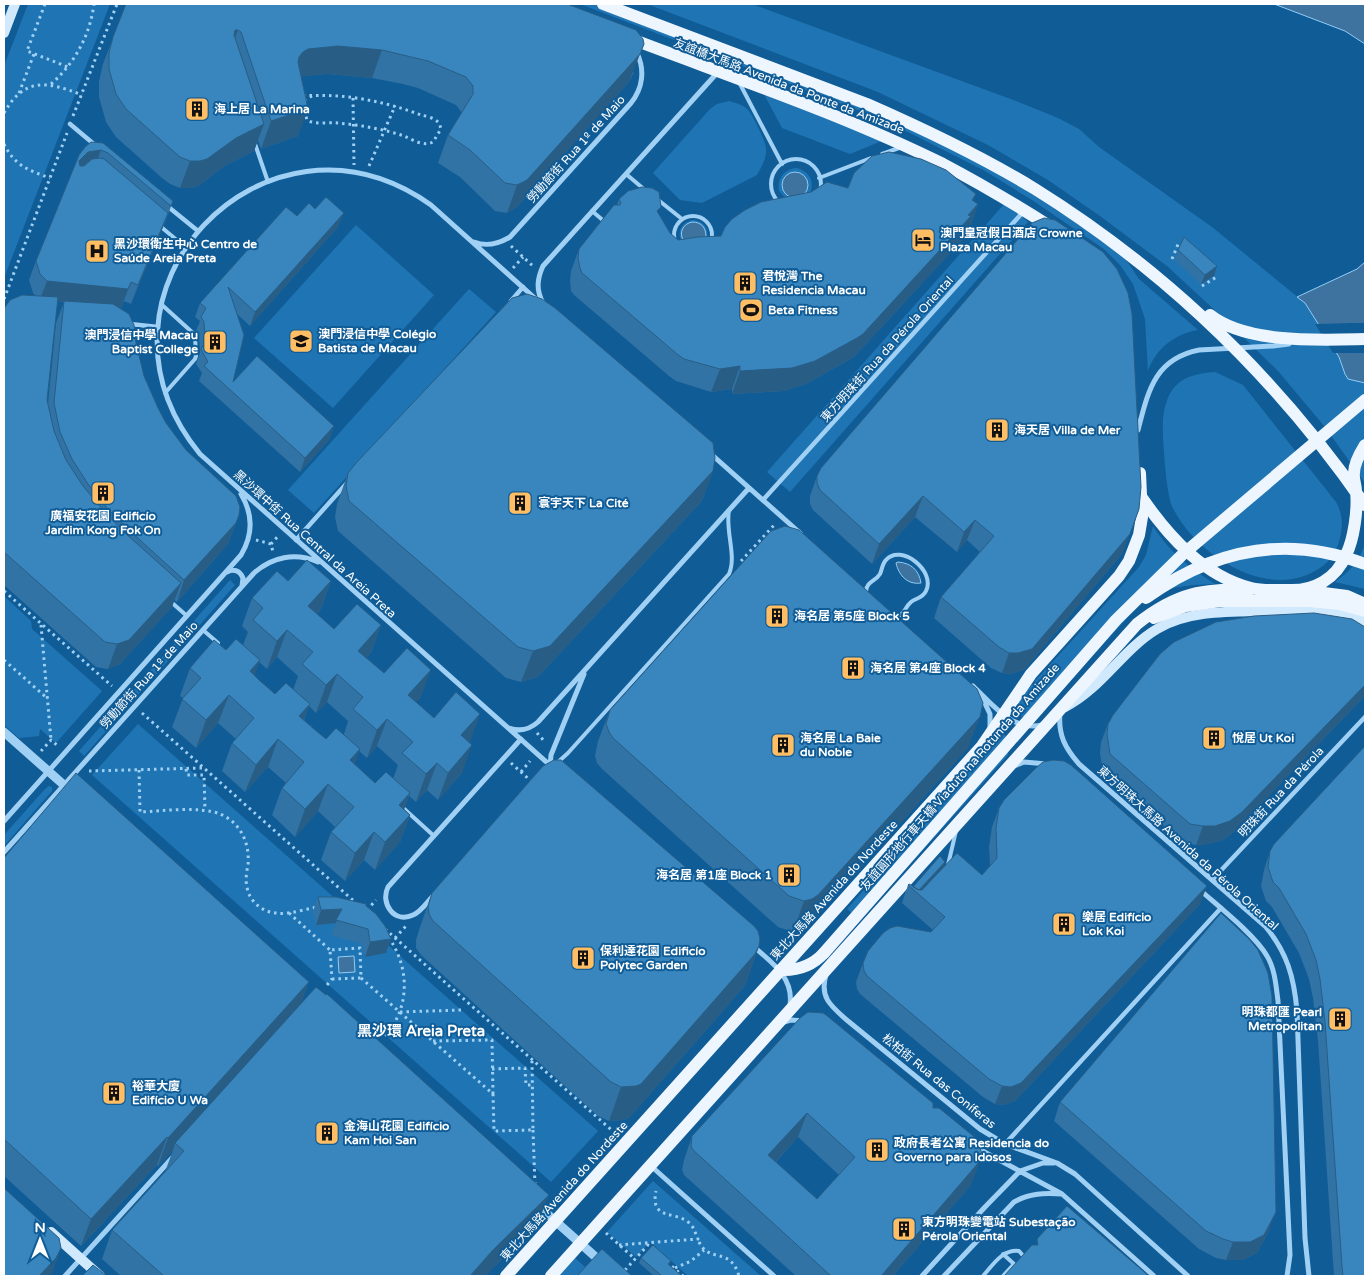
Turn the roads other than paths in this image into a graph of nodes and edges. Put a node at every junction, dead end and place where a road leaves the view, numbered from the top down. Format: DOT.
graph roads {
  1 [pos="15,4"];
  2 [pos="603,4"];
  3 [pos="4,33"];
  4 [pos="619,35"];
  5 [pos="718,72"];
  6 [pos="738,80"];
  7 [pos="70,124"];
  8 [pos="252,137"];
  9 [pos="904,146"];
  10 [pos="100,150"];
  11 [pos="782,164"];
  12 [pos="626,174"];
  13 [pos="819,178"];
  14 [pos="268,182"];
  15 [pos="647,191"];
  16 [pos="654,196"];
  17 [pos="160,200"];
  18 [pos="1025,210"];
  19 [pos="592,211"];
  20 [pos="682,219"];
  21 [pos="156,223"];
  22 [pos="608,225"];
  23 [pos="198,231"];
  24 [pos="1061,234"];
  25 [pos="468,238"];
  26 [pos="185,247"];
  27 [pos="523,287"];
  28 [pos="1185,300"];
  29 [pos="161,304"];
  30 [pos="509,304"];
  31 [pos="120,323"];
  32 [pos="158,327"];
  33 [pos="1365,339"];
  34 [pos="1312,340"];
  35 [pos="1236,348"];
  36 [pos="1136,392"];
  37 [pos="165,393"];
  38 [pos="1365,400"];
  39 [pos="1138,435"];
  40 [pos="1363,449"];
  41 [pos="709,453"];
  42 [pos="1140,460"];
  43 [pos="350,480"];
  44 [pos="233,484"];
  45 [pos="749,488"];
  46 [pos="1356,492"];
  47 [pos="1142,498"];
  48 [pos="763,500"];
  49 [pos="1365,505"];
  50 [pos="730,509"];
  51 [pos="802,535"];
  52 [pos="296,540"];
  53 [pos="1365,564"];
  54 [pos="329,569"];
  55 [pos="226,573"];
  56 [pos="859,585"];
  57 [pos="242,586"];
  58 [pos="1252,589"];
  59 [pos="1302,590"];
  60 [pos="866,591"];
  61 [pos="166,598"];
  62 [pos="873,598"];
  63 [pos="1365,604"];
  64 [pos="888,611"];
  65 [pos="1365,611"];
  66 [pos="187,616"];
  67 [pos="895,618"];
  68 [pos="1116,620"];
  69 [pos="1365,622"];
  70 [pos="902,624"];
  71 [pos="1137,624"];
  72 [pos="203,630"];
  73 [pos="225,650"];
  74 [pos="586,669"];
  75 [pos="970,684"];
  76 [pos="977,691"];
  77 [pos="1061,710"];
  78 [pos="1004,714"];
  79 [pos="1365,717"];
  80 [pos="1049,722"];
  81 [pos="506,727"];
  82 [pos="4,732"];
  83 [pos="520,739"];
  84 [pos="982,746"];
  85 [pos="550,766"];
  86 [pos="1053,766"];
  87 [pos="1006,770"];
  88 [pos="48,771"];
  89 [pos="556,771"];
  90 [pos="534,783"];
  91 [pos="64,785"];
  92 [pos="79,798"];
  93 [pos="397,802"];
  94 [pos="4,821"];
  95 [pos="958,824"];
  96 [pos="434,836"];
  97 [pos="4,852"];
  98 [pos="947,869"];
  99 [pos="1212,880"];
  100 [pos="1198,889"];
  101 [pos="437,891"];
  102 [pos="1221,908"];
  103 [pos="750,943"];
  104 [pos="780,970"];
  105 [pos="828,970"];
  106 [pos="788,1013"];
  107 [pos="811,1022"];
  108 [pos="773,1030"];
  109 [pos="968,1143"];
  110 [pos="1005,1144"];
  111 [pos="178,1151"];
  112 [pos="1057,1163"];
  113 [pos="651,1165"];
  114 [pos="1020,1171"];
  115 [pos="1062,1194"];
  116 [pos="532,1200"];
  117 [pos="555,1221"];
  118 [pos="46,1228"];
  119 [pos="580,1244"];
  120 [pos="1003,1254"];
  121 [pos="81,1259"];
  122 [pos="1028,1261"];
  123 [pos="65,1276"];
  124 [pos="100,1276"];
  125 [pos="506,1276"];
  126 [pos="551,1276"];
  127 [pos="618,1276"];
  128 [pos="774,1276"];
  129 [pos="922,1276"];
  130 [pos="944,1276"];
  131 [pos="983,1276"];
  132 [pos="1003,1276"];
  133 [pos="1154,1276"];
  134 [pos="1188,1276"];
  135 [pos="1287,1276"];
  136 [pos="1309,1276"];
  1 -- 3 [label="main road"];
  2 -- 28 [label="main road, 友誼橋大馬路 Avenida da Ponte da Amizade"];
  4 -- 5 [label="main road, 友誼橋大馬路 Avenida da Ponte da Amizade"];
  4 -- 25 [label="street, 勞動節街 Rua 1º de Maio"];
  5 -- 6 [label="main road, 友誼橋大馬路 Avenida da Ponte da Amizade"];
  5 -- 12 [label="street"];
  6 -- 9 [label="main road, 友誼橋大馬路 Avenida da Ponte da Amizade"];
  6 -- 11 [label="lane"];
  7 -- 10 [label="street"];
  8 -- 14 [label="lane"];
  9 -- 13 [label="lane"];
  9 -- 18 [label="main road, 友誼橋大馬路 Avenida da Ponte da Amizade"];
  11 -- 13 [label="lane"];
  11 -- 13 [label="lane"];
  12 -- 15 [label="lane"];
  12 -- 19 [label="street"];
  14 -- 23 [label="street, 黑沙環中街 Rua Central da Areia Preta"];
  14 -- 25 [label="street, 黑沙環中街 Rua Central da Areia Preta"];
  16 -- 20 [label="lane"];
  17 -- 23 [label="street"];
  18 -- 24 [label="main road, 友誼橋大馬路 Avenida da Ponte da Amizade"];
  18 -- 48 [label="street, 東方明珠街 Rua da Pérola Oriental"];
  19 -- 22 [label="lane"];
  19 -- 27 [label="street, 黑沙環中街 Rua Central da Areia Preta"];
  20 -- 20 [label="lane"];
  21 -- 26 [label="lane"];
  23 -- 26 [label="street, 黑沙環中街 Rua Central da Areia Preta"];
  25 -- 27 [label="street, 黑沙環中街 Rua Central da Areia Preta"];
  26 -- 29 [label="street, 黑沙環中街 Rua Central da Areia Preta"];
  27 -- 30 [label="street"];
  28 -- 34 [label="main road"];
  28 -- 35 [label="main road, 友誼橋大馬路 Avenida da Ponte da Amizade"];
  29 -- 32 [label="street, 黑沙環中街 Rua Central da Areia Preta"];
  29 -- 37 [label="lane"];
  31 -- 32 [label="street"];
  32 -- 37 [label="street, 黑沙環中街 Rua Central da Areia Preta"];
  33 -- 34 [label="main road"];
  34 -- 35 [label="street"];
  35 -- 39 [label="street"];
  35 -- 46 [label="main road, 友誼橋大馬路 Avenida da Ponte da Amizade"];
  36 -- 39 [label="main road"];
  37 -- 44 [label="street, 黑沙環中街 Rua Central da Areia Preta"];
  38 -- 68 [label="main road, 友誼圓形地行車天橋 Viaduto na Rotunda da Amizade, bridge"];
  40 -- 46 [label="main road"];
  41 -- 45 [label="street"];
  42 -- 47 [label="main road, 東北大馬路 Avenida do Nordeste"];
  43 -- 52 [label="street"];
  44 -- 52 [label="street, 黑沙環中街 Rua Central da Areia Preta"];
  44 -- 55 [label="street, 勞動節街 Rua 1º de Maio"];
  45 -- 48 [label="street"];
  45 -- 50 [label="street"];
  46 -- 49 [label="main road"];
  46 -- 59 [label="main road"];
  47 -- 58 [label="main road"];
  47 -- 78 [label="main road, 東北大馬路 Avenida do Nordeste"];
  48 -- 51 [label="street"];
  50 -- 74 [label="street"];
  50 -- 85 [label="lane"];
  52 -- 54 [label="street, 黑沙環中街 Rua Central da Areia Preta"];
  53 -- 68 [label="main road, 友誼圓形地行車天橋 Viaduto na Rotunda da Amizade, bridge"];
  54 -- 57 [label="street, 勞動節街 Rua 1º de Maio"];
  54 -- 81 [label="street, 黑沙環中街 Rua Central da Areia Preta"];
  55 -- 57 [label="street"];
  55 -- 66 [label="street, 勞動節街 Rua 1º de Maio"];
  56 -- 60 [label="street"];
  57 -- 72 [label="street, 勞動節街 Rua 1º de Maio"];
  58 -- 59 [label="main road"];
  58 -- 71 [label="main road"];
  59 -- 63 [label="main road"];
  60 -- 62 [label="street"];
  60 -- 67 [label="lane"];
  61 -- 66 [label="lane"];
  64 -- 67 [label="street"];
  65 -- 71 [label="main road"];
  66 -- 88 [label="street, 勞動節街 Rua 1º de Maio"];
  67 -- 70 [label="street"];
  68 -- 104 [label="main road, 友誼圓形地行車天橋 Viaduto na Rotunda da Amizade, bridge"];
  69 -- 77 [label="main road"];
  71 -- 77 [label="main road"];
  72 -- 73 [label="lane"];
  72 -- 91 [label="street, 勞動節街 Rua 1º de Maio"];
  74 -- 81 [label="street"];
  74 -- 85 [label="street"];
  75 -- 76 [label="street"];
  76 -- 78 [label="street"];
  76 -- 84 [label="street"];
  77 -- 80 [label="main road"];
  77 -- 99 [label="street, 東方明珠大馬路 Avenida da Pérola Oriental"];
  78 -- 80 [label="street"];
  78 -- 84 [label="main road, 東北大馬路 Avenida do Nordeste"];
  79 -- 99 [label="street, 明珠街 Rua da Pérola"];
  80 -- 87 [label="main road"];
  81 -- 83 [label="street, 黑沙環中街 Rua Central da Areia Preta"];
  82 -- 88 [label="street"];
  83 -- 85 [label="street, 黑沙環中街 Rua Central da Areia Preta"];
  83 -- 96 [label="street"];
  84 -- 104 [label="main road, 東北大馬路 Avenida do Nordeste"];
  85 -- 89 [label="street, 黑沙環中街 Rua Central da Areia Preta"];
  85 -- 90 [label="street"];
  86 -- 87 [label="street"];
  87 -- 95 [label="main road"];
  88 -- 91 [label="street"];
  88 -- 94 [label="street, 勞動節街 Rua 1º de Maio"];
  91 -- 92 [label="street"];
  91 -- 97 [label="street, 勞動節街 Rua 1º de Maio"];
  93 -- 96 [label="lane"];
  95 -- 98 [label="lane"];
  95 -- 105 [label="main road"];
  96 -- 101 [label="street"];
  99 -- 136 [label="street, 東方明珠大馬路 Avenida da Pérola Oriental"];
  100 -- 102 [label="street, 東方明珠大馬路 Avenida da Pérola Oriental"];
  102 -- 110 [label="street"];
  102 -- 135 [label="street, 東方明珠大馬路 Avenida da Pérola Oriental"];
  103 -- 104 [label="street"];
  104 -- 106 [label="street"];
  104 -- 117 [label="main road, 東北大馬路 Avenida do Nordeste"];
  105 -- 106 [label="main road"];
  105 -- 110 [label="street, 松柏街 Rua das Coníferas"];
  106 -- 108 [label="main road"];
  107 -- 108 [label="street"];
  108 -- 113 [label="main road"];
  109 -- 114 [label="street"];
  110 -- 112 [label="street, 松柏街 Rua das Coníferas"];
  111 -- 121 [label="street"];
  112 -- 114 [label="street"];
  112 -- 134 [label="street, 松柏街 Rua das Coníferas"];
  113 -- 119 [label="main road"];
  113 -- 128 [label="street"];
  114 -- 115 [label="street"];
  114 -- 129 [label="street"];
  115 -- 130 [label="street"];
  115 -- 133 [label="street"];
  116 -- 117 [label="street"];
  117 -- 119 [label="street"];
  117 -- 125 [label="main road, 東北大馬路 Avenida do Nordeste"];
  118 -- 121 [label="main road"];
  119 -- 126 [label="main road"];
  119 -- 127 [label="street"];
  120 -- 122 [label="lane"];
  120 -- 131 [label="lane"];
  120 -- 132 [label="lane"];
  121 -- 123 [label="street"];
  121 -- 124 [label="main road"];
}
